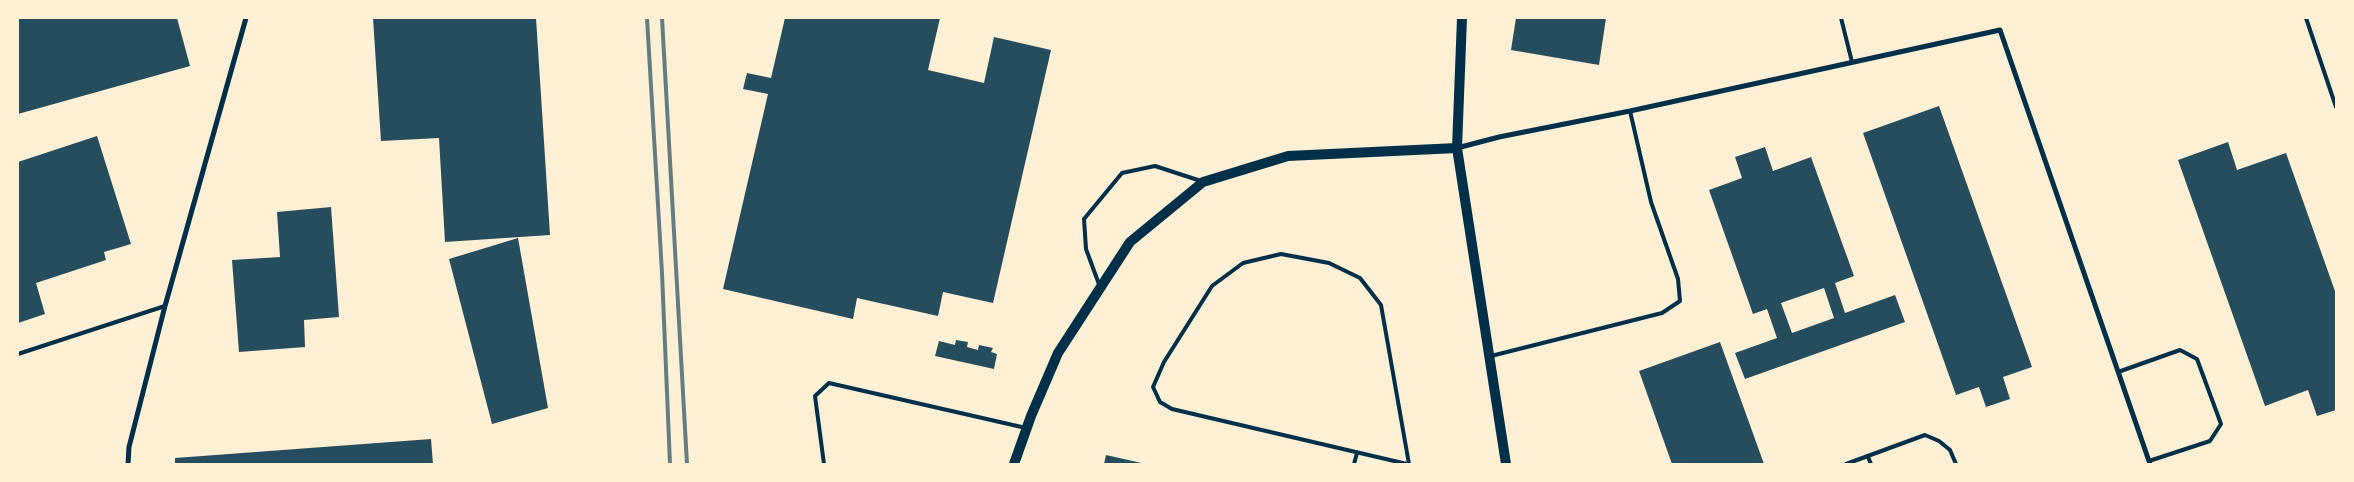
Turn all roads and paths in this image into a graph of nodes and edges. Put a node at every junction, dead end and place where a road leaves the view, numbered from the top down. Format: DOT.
graph roads {
  1 [pos="246,18"];
  2 [pos="1462,18"];
  3 [pos="1841,18"];
  4 [pos="2306,18"];
  5 [pos="1852,62"];
  6 [pos="2336,107"];
  7 [pos="1630,111"];
  8 [pos="1458,148"];
  9 [pos="1203,182"];
  10 [pos="1100,287"];
  11 [pos="165,306"];
  12 [pos="18,354"];
  13 [pos="1489,356"];
  14 [pos="2118,372"];
  15 [pos="1026,428"];
  16 [pos="1357,453"];
  17 [pos="1868,456"];
  18 [pos="2149,463"];
  19 [pos="128,464"];
  20 [pos="824,464"];
  21 [pos="1014,464"];
  22 [pos="1354,464"];
  23 [pos="1408,464"];
  24 [pos="1506,464"];
  25 [pos="1846,464"];
  26 [pos="1871,464"];
  27 [pos="1956,464"];
  1 -- 11 [label="street"];
  2 -- 8 [label="main road"];
  3 -- 5 [label="lane"];
  4 -- 6 [label="lane"];
  5 -- 7 [label="street"];
  5 -- 14 [label="street"];
  7 -- 8 [label="street"];
  7 -- 13 [label="lane"];
  8 -- 9 [label="main road"];
  8 -- 13 [label="main road"];
  9 -- 10 [label="main road"];
  9 -- 10 [label="lane"];
  10 -- 15 [label="main road"];
  11 -- 12 [label="lane"];
  11 -- 19 [label="street"];
  13 -- 24 [label="main road"];
  14 -- 18 [label="street"];
  14 -- 18 [label="lane"];
  15 -- 20 [label="lane"];
  15 -- 21 [label="main road"];
  16 -- 22 [label="lane"];
  16 -- 23 [label="lane"];
  16 -- 23 [label="lane"];
  17 -- 25 [label="lane"];
  17 -- 26 [label="lane"];
  17 -- 27 [label="lane"];
}
